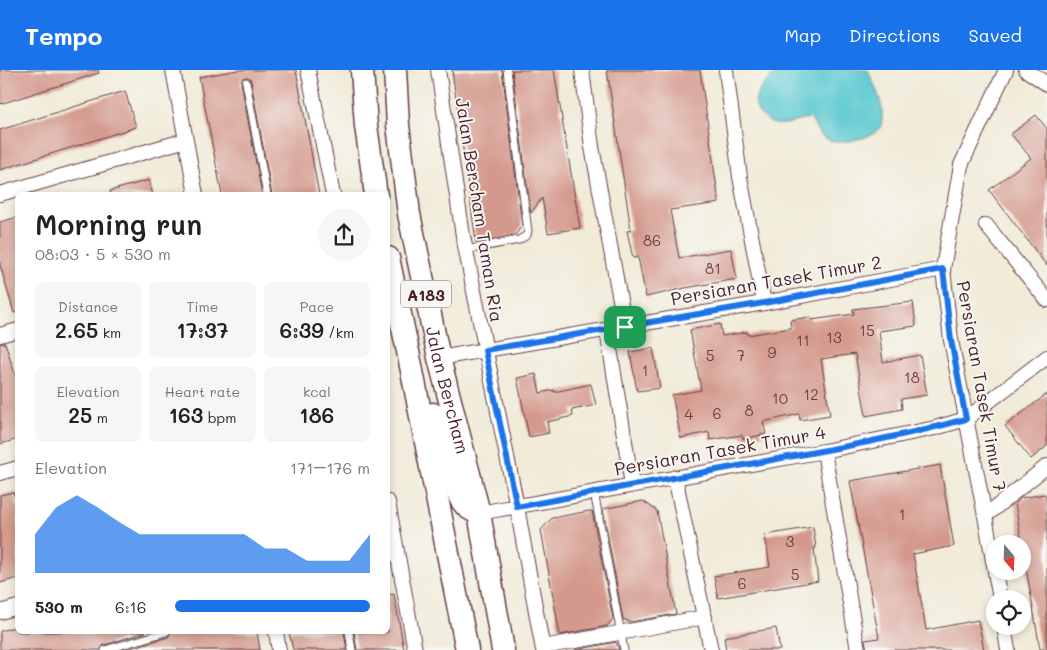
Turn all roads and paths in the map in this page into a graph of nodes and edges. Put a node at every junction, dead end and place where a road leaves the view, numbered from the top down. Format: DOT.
graph roads {
  1 [pos="173,70"];
  2 [pos="308,70"];
  3 [pos="362,70"];
  4 [pos="384,70"];
  5 [pos="395,70"];
  6 [pos="438,70"];
  7 [pos="507,70"];
  8 [pos="582,70"];
  9 [pos="726,70"];
  10 [pos="1006,70"];
  11 [pos="1026,70"];
  12 [pos="246,82"];
  13 [pos="1047,84"];
  14 [pos="398,125"];
  15 [pos="186,140"];
  16 [pos="195,192"];
  17 [pos="266,192"];
  18 [pos="332,192"];
  19 [pos="376,192"];
  20 [pos="0,194"];
  21 [pos="986,225"];
  22 [pos="465,250"];
  23 [pos="390,267"];
  24 [pos="943,269"];
  25 [pos="1047,300"];
  26 [pos="764,303"];
  27 [pos="625,327"];
  28 [pos="607,330"];
  29 [pos="15,331"];
  30 [pos="0,335"];
  31 [pos="485,350"];
  32 [pos="1047,357"];
  33 [pos="439,358"];
  34 [pos="410,361"];
  35 [pos="966,419"];
  36 [pos="824,451"];
  37 [pos="1047,466"];
  38 [pos="15,469"];
  39 [pos="0,473"];
  40 [pos="676,477"];
  41 [pos="632,485"];
  42 [pos="594,492"];
  43 [pos="517,507"];
  44 [pos="479,513"];
  45 [pos="986,516"];
  46 [pos="390,526"];
  47 [pos="392,550"];
  48 [pos="998,590"];
  49 [pos="15,608"];
  50 [pos="0,612"];
  51 [pos="705,617"];
  52 [pos="621,632"];
  53 [pos="159,634"];
  54 [pos="276,634"];
  55 [pos="349,634"];
  56 [pos="1006,635"];
  57 [pos="543,648"];
  58 [pos="105,650"];
  59 [pos="279,650"];
  60 [pos="352,650"];
  61 [pos="414,650"];
  62 [pos="467,650"];
  63 [pos="504,650"];
  64 [pos="624,650"];
  65 [pos="711,650"];
  66 [pos="858,650"];
  67 [pos="1008,650"];
  1 -- 15 [label="street"];
  2 -- 18 [label="street"];
  3 -- 19 [label="main road"];
  4 -- 14 [label="main road"];
  5 -- 14 [label="main road, Jalan Bercham / A183"];
  6 -- 22 [label="street, Jalan Bercham Taman Ria"];
  7 -- 22 [label="lane"];
  8 -- 27 [label="street"];
  9 -- 26 [label="street"];
  10 -- 24 [label="street, Persiaran Tasek Timur 7"];
  11 -- 13 [label="street"];
  12 -- 17 [label="lane"];
  14 -- 33 [label="main road, Jalan Bercham / A183"];
  15 -- 16 [label="street"];
  15 -- 20 [label="street"];
  21 -- 25 [label="street"];
  22 -- 31 [label="street, Jalan Bercham Taman Ria"];
  23 -- 34 [label="main road, Jalan Bercham / A183"];
  24 -- 26 [label="street, Persiaran Tasek Timur 2"];
  24 -- 35 [label="street, Persiaran Tasek Timur 7"];
  26 -- 27 [label="street, Persiaran Tasek Timur 2"];
  27 -- 28 [label="street, Persiaran Tasek Timur 2"];
  28 -- 31 [label="street, Persiaran Tasek Timur 2"];
  28 -- 41 [label="street"];
  29 -- 30 [label="street"];
  31 -- 33 [label="street, Persiaran Tasek Timur 2"];
  31 -- 43 [label="street, Jalan Bercham Taman Ria"];
  32 -- 35 [label="street"];
  33 -- 44 [label="main road, Jalan Bercham / A183"];
  34 -- 44 [label="main road"];
  34 -- 62 [label="main road, Jalan Bercham / A183"];
  35 -- 36 [label="street, Persiaran Tasek Timur 4"];
  35 -- 45 [label="street, Persiaran Tasek Timur 7"];
  36 -- 40 [label="street, Persiaran Tasek Timur 4"];
  36 -- 66 [label="street"];
  37 -- 45 [label="street"];
  38 -- 39 [label="street"];
  40 -- 41 [label="street, Persiaran Tasek Timur 4"];
  40 -- 51 [label="street"];
  41 -- 42 [label="street, Persiaran Tasek Timur 4"];
  42 -- 43 [label="street, Persiaran Tasek Timur 4"];
  42 -- 52 [label="lane"];
  43 -- 44 [label="street, Persiaran Tasek Timur 4"];
  43 -- 57 [label="street, Jalan Bercham Taman Ria"];
  44 -- 63 [label="main road, Jalan Bercham / A183"];
  45 -- 48 [label="street, Persiaran Tasek Timur 7"];
  46 -- 47 [label="street"];
  47 -- 61 [label="street"];
  49 -- 50 [label="street"];
  51 -- 52 [label="street"];
  51 -- 65 [label="street"];
  52 -- 57 [label="street"];
  52 -- 64 [label="lane"];
  53 -- 58 [label="lane"];
  54 -- 59 [label="street"];
  55 -- 60 [label="lane"];
  56 -- 67 [label="street"];
}
